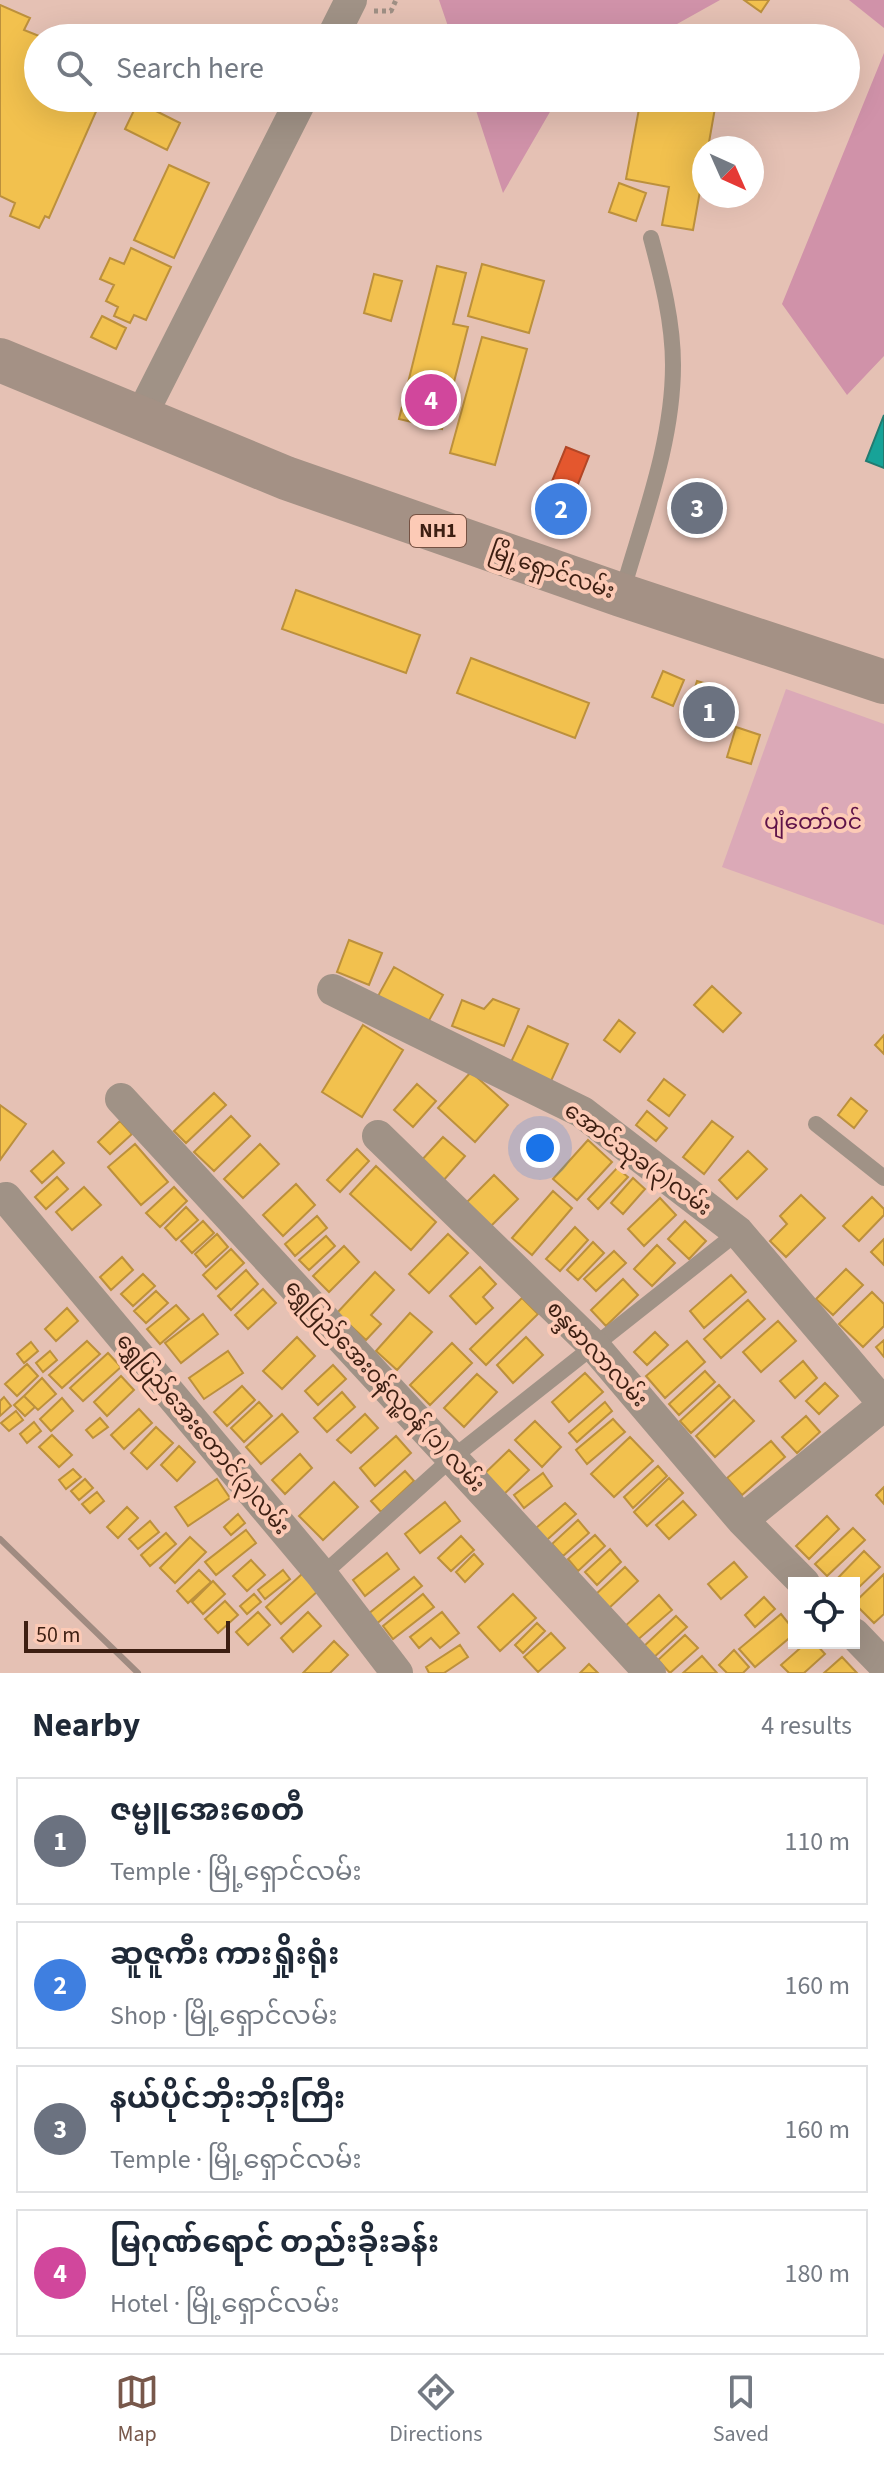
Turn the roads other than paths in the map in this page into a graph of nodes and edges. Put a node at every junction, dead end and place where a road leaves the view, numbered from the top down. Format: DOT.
graph roads {
  1 [pos="351,0"];
  2 [pos="339,24"];
  3 [pos="295,112"];
  4 [pos="651,238"];
  5 [pos="0,360"];
  6 [pos="140,418"];
  7 [pos="621,595"];
  8 [pos="884,682"];
  9 [pos="333,990"];
  10 [pos="121,1099"];
  11 [pos="816,1124"];
  12 [pos="378,1136"];
  13 [pos="884,1178"];
  14 [pos="6,1198"];
  15 [pos="738,1232"];
  16 [pos="594,1346"];
  17 [pos="884,1404"];
  18 [pos="451,1459"];
  19 [pos="742,1520"];
  20 [pos="322,1575"];
  21 [pos="798,1577"];
  22 [pos="860,1640"];
  23 [pos="884,1665"];
  24 [pos="397,1673"];
  25 [pos="650,1673"];
  1 -- 2 [label="street"];
  3 -- 6 [label="street"];
  4 -- 7 [label="lane"];
  5 -- 6 [label="highway, မြို့ရှောင်လမ်း / NH1"];
  6 -- 7 [label="highway, မြို့ရှောင်လမ်း / NH1"];
  7 -- 8 [label="highway, မြို့ရှောင်လမ်း / NH1"];
  9 -- 15 [label="street, အောင်သုခ(၃)လမ်း"];
  10 -- 18 [label="street, ရွှေပြည်အေးဝန်လူ့ဝန် (၁) လမ်း"];
  11 -- 13 [label="lane"];
  12 -- 16 [label="street, စန္ဒမာလာလမ်း"];
  14 -- 20 [label="street, ရွှေပြည်အေးတောင်(၃)လမ်း"];
  15 -- 16 [label="lane"];
  15 -- 17 [label="street, အောင်သုခ(၃)လမ်း"];
  16 -- 18 [label="lane"];
  16 -- 19 [label="street, စန္ဒမာလာလမ်း"];
  17 -- 19 [label="street"];
  18 -- 20 [label="lane"];
  18 -- 25 [label="street, ရွှေပြည်အေးဝန်လူ့ဝန် (၁) လမ်း"];
  19 -- 21 [label="street, စန္ဒမာလာလမ်း"];
  20 -- 24 [label="street, ရွှေပြည်အေးတောင်(၃)လမ်း"];
  22 -- 23 [label="street"];
}
